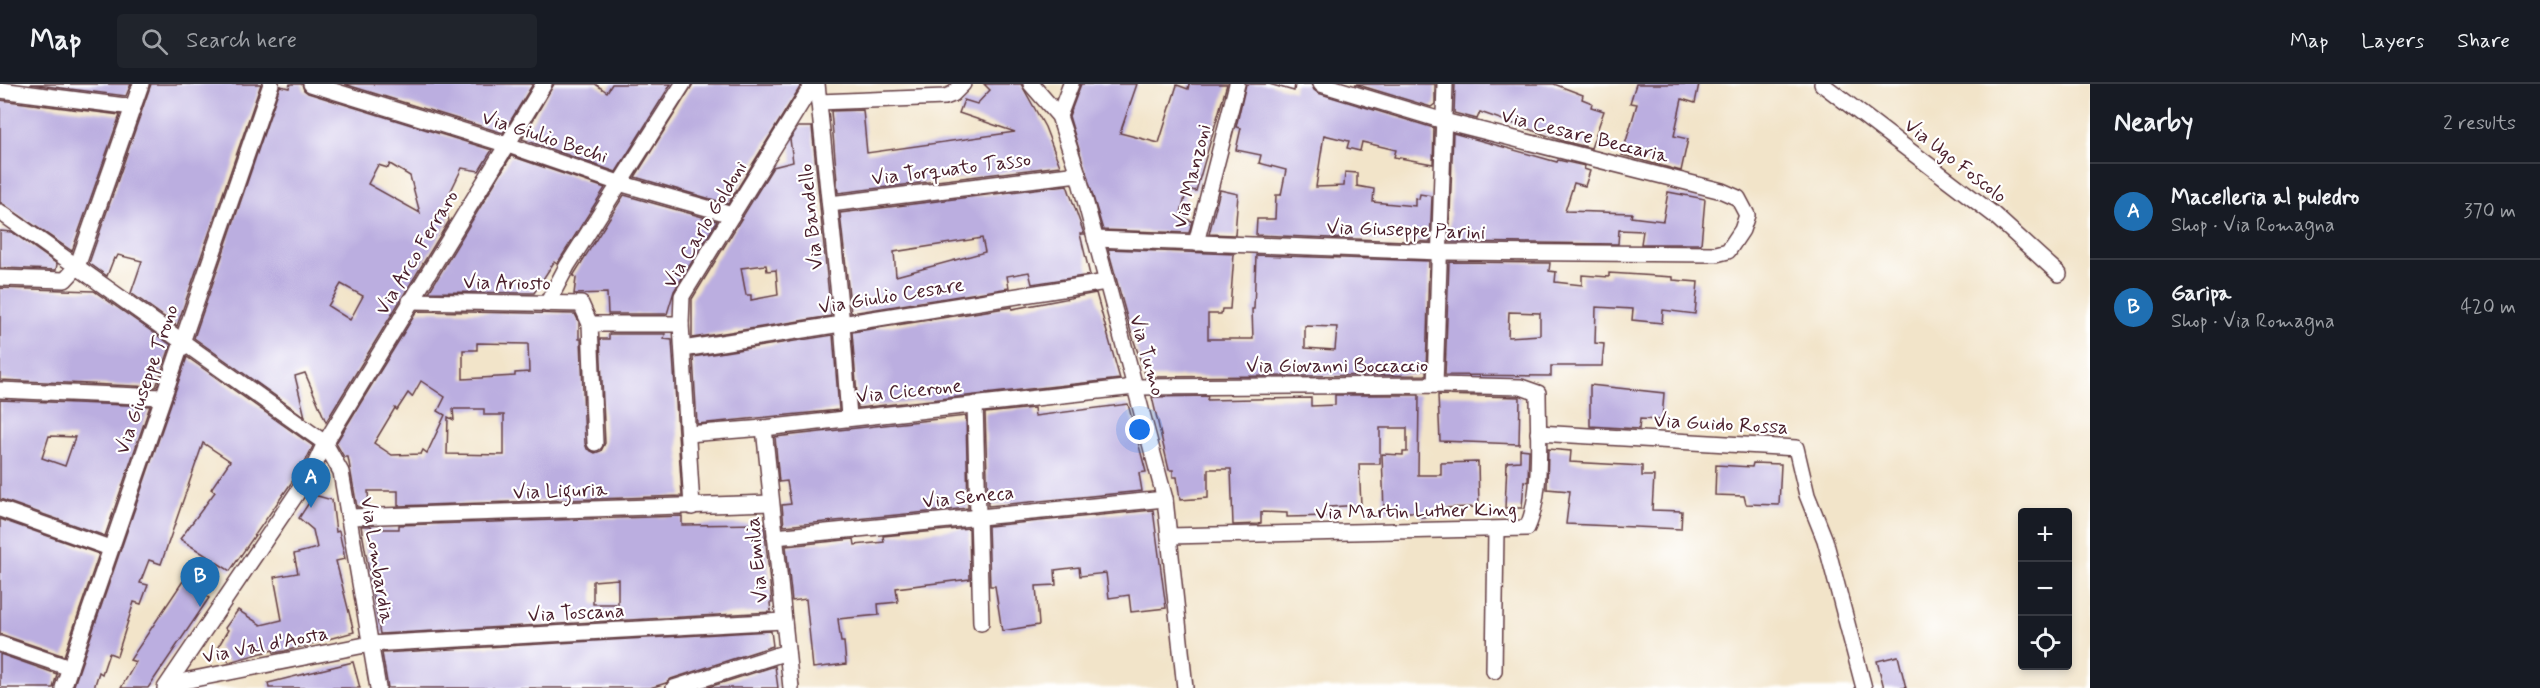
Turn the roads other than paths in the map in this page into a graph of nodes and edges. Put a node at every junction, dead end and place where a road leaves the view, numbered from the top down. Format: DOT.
graph roads {
  1 [pos="141,84"];
  2 [pos="271,84"];
  3 [pos="311,84"];
  4 [pos="544,84"];
  5 [pos="683,84"];
  6 [pos="815,84"];
  7 [pos="963,84"];
  8 [pos="1031,84"];
  9 [pos="1071,84"];
  10 [pos="1237,84"];
  11 [pos="1321,84"];
  12 [pos="1445,84"];
  13 [pos="1822,84"];
  14 [pos="0,90"];
  15 [pos="819,102"];
  16 [pos="133,107"];
  17 [pos="1059,116"];
  18 [pos="1444,121"];
  19 [pos="505,144"];
  20 [pos="1078,174"];
  21 [pos="619,183"];
  22 [pos="830,204"];
  23 [pos="0,212"];
  24 [pos="732,215"];
  25 [pos="1095,239"];
  26 [pos="1196,243"];
  27 [pos="1440,252"];
  28 [pos="1716,254"];
  29 [pos="77,267"];
  30 [pos="2058,274"];
  31 [pos="0,278"];
  32 [pos="1106,282"];
  33 [pos="410,301"];
  34 [pos="547,304"];
  35 [pos="590,324"];
  36 [pos="681,324"];
  37 [pos="842,324"];
  38 [pos="181,342"];
  39 [pos="683,349"];
  40 [pos="1435,385"];
  41 [pos="1135,387"];
  42 [pos="0,390"];
  43 [pos="1538,393"];
  44 [pos="162,397"];
  45 [pos="975,404"];
  46 [pos="849,417"];
  47 [pos="764,428"];
  48 [pos="1538,433"];
  49 [pos="688,434"];
  50 [pos="325,443"];
  51 [pos="595,443"];
  52 [pos="1165,500"];
  53 [pos="771,503"];
  54 [pos="692,507"];
  55 [pos="0,509"];
  56 [pos="980,516"];
  57 [pos="350,517"];
  58 [pos="1496,530"];
  59 [pos="1169,536"];
  60 [pos="775,537"];
  61 [pos="110,548"];
  62 [pos="784,621"];
  63 [pos="981,623"];
  64 [pos="0,644"];
  65 [pos="370,644"];
  66 [pos="787,652"];
  67 [pos="69,668"];
  68 [pos="1494,671"];
  69 [pos="167,686"];
  70 [pos="63,688"];
  71 [pos="378,688"];
  72 [pos="674,688"];
  73 [pos="791,688"];
  74 [pos="1185,688"];
  75 [pos="1864,688"];
  1 -- 16 [label="street"];
  2 -- 38 [label="street, Via Giuseppe Trono"];
  3 -- 19 [label="street, Via Giulio Bechi"];
  4 -- 19 [label="street, Via Arco Ferraro"];
  5 -- 21 [label="street"];
  6 -- 15 [label="street, Via Bandello"];
  6 -- 24 [label="street, Via Carlo Goldoni"];
  7 -- 15 [label="street"];
  8 -- 17 [label="street, Via Tumo"];
  9 -- 17 [label="street"];
  10 -- 26 [label="street, Via Manzoni"];
  11 -- 18 [label="street, Via Cesare Beccaria"];
  12 -- 18 [label="street"];
  13 -- 30 [label="street, Via Ugo Foscolo"];
  14 -- 16 [label="street"];
  15 -- 22 [label="street, Via Bandello"];
  16 -- 29 [label="street"];
  17 -- 20 [label="street, Via Tumo"];
  18 -- 27 [label="street"];
  18 -- 28 [label="street, Via Cesare Beccaria"];
  19 -- 21 [label="street, Via Giulio Bechi"];
  19 -- 33 [label="street, Via Arco Ferraro"];
  20 -- 22 [label="street, Via Torquato Tasso"];
  20 -- 25 [label="street, Via Tumo"];
  21 -- 24 [label="street, Via Giulio Bechi"];
  21 -- 34 [label="street"];
  22 -- 37 [label="street, Via Bandello"];
  23 -- 29 [label="street"];
  24 -- 36 [label="street, Via Carlo Goldoni"];
  25 -- 26 [label="street, Via Giuseppe Parini"];
  25 -- 32 [label="street, Via Tumo"];
  26 -- 27 [label="street, Via Giuseppe Parini"];
  27 -- 28 [label="street, Via Giuseppe Parini"];
  27 -- 40 [label="street"];
  29 -- 31 [label="street"];
  29 -- 38 [label="street"];
  32 -- 37 [label="street, Via Giulio Cesare"];
  32 -- 41 [label="street, Via Tumo"];
  33 -- 34 [label="street, Via Ariosto"];
  33 -- 50 [label="street, Via Arco Ferraro"];
  34 -- 35 [label="street, Via Ariosto"];
  35 -- 36 [label="street"];
  35 -- 51 [label="street"];
  36 -- 39 [label="street, Via Carlo Goldoni"];
  37 -- 39 [label="street, Via Giulio Cesare"];
  37 -- 46 [label="street, Via Bandello"];
  38 -- 44 [label="street, Via Giuseppe Trono"];
  38 -- 50 [label="street"];
  39 -- 49 [label="street, Via Carlo Goldoni"];
  40 -- 41 [label="street, Via Giovanni Boccaccio"];
  40 -- 43 [label="street, Via Giovanni Boccaccio"];
  41 -- 45 [label="street, Via Cicerone"];
  41 -- 52 [label="street, Via Tumo"];
  42 -- 44 [label="street"];
  43 -- 48 [label="street, Via Martin Luther King"];
  44 -- 61 [label="street, Via Giuseppe Trono"];
  45 -- 46 [label="street, Via Cicerone"];
  45 -- 56 [label="street"];
  46 -- 47 [label="street, Via Cicerone"];
  47 -- 49 [label="street, Via Cicerone"];
  47 -- 53 [label="street, Via Emilia"];
  48 -- 58 [label="street, Via Martin Luther King"];
  48 -- 75 [label="street, Via Guido Rossa"];
  49 -- 54 [label="street, Via Carlo Goldoni"];
  50 -- 57 [label="street, Via Lombardia"];
  50 -- 69 [label="street, Via Arco Ferraro"];
  52 -- 56 [label="street, Via Seneca"];
  52 -- 59 [label="street, Via Tumo"];
  53 -- 54 [label="street, Via Liguria"];
  53 -- 60 [label="street, Via Emilia"];
  54 -- 57 [label="street, Via Liguria"];
  55 -- 61 [label="street"];
  56 -- 60 [label="street, Via Seneca"];
  56 -- 63 [label="street"];
  57 -- 65 [label="street, Via Lombardia"];
  58 -- 59 [label="street, Via Martin Luther King"];
  58 -- 68 [label="street"];
  59 -- 74 [label="street, Via Tumo"];
  60 -- 62 [label="street, Via Emilia"];
  61 -- 67 [label="street, Via Giuseppe Trono"];
  62 -- 65 [label="street, Via Toscana"];
  62 -- 66 [label="street, Via Emilia"];
  64 -- 67 [label="street"];
  65 -- 69 [label="street, Via Val d'Aosta"];
  65 -- 71 [label="street, Via Lombardia"];
  66 -- 72 [label="street"];
  66 -- 73 [label="street, Via Emilia"];
  67 -- 70 [label="street, Via Giuseppe Trono"];
}
